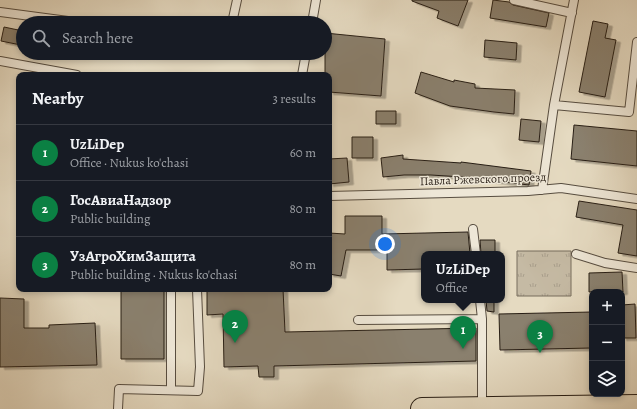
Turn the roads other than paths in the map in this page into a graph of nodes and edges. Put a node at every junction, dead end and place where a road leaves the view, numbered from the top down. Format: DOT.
graph roads {
  1 [pos="237,0"];
  2 [pos="316,0"];
  3 [pos="514,0"];
  4 [pos="574,0"];
  5 [pos="0,12"];
  6 [pos="572,13"];
  7 [pos="30,16"];
  8 [pos="234,16"];
  9 [pos="313,16"];
  10 [pos="637,42"];
  11 [pos="305,60"];
  12 [pos="0,61"];
  13 [pos="60,72"];
  14 [pos="303,72"];
  15 [pos="554,105"];
  16 [pos="542,190"];
  17 [pos="332,196"];
  18 [pos="637,199"];
  19 [pos="474,229"];
  20 [pos="476,251"];
  21 [pos="576,254"];
  22 [pos="637,268"];
  23 [pos="171,292"];
  24 [pos="197,292"];
  25 [pos="480,303"];
  26 [pos="482,319"];
  27 [pos="358,320"];
  28 [pos="171,390"];
  29 [pos="637,406"];
  30 [pos="482,408"];
  31 [pos="118,409"];
  32 [pos="422,409"];
  1 -- 8 [label="lane"];
  2 -- 9 [label="lane"];
  3 -- 6 [label="lane"];
  4 -- 6 [label="lane"];
  5 -- 7 [label="lane"];
  6 -- 15 [label="lane"];
  10 -- 15 [label="lane"];
  11 -- 14 [label="lane"];
  12 -- 13 [label="lane"];
  15 -- 16 [label="lane"];
  16 -- 17 [label="lane, Павла Ржевского проезд"];
  16 -- 18 [label="lane, Павла Ржевского проезд"];
  19 -- 20 [label="lane"];
  21 -- 22 [label="lane"];
  23 -- 28 [label="lane"];
  24 -- 28 [label="lane"];
  25 -- 26 [label="lane"];
  26 -- 27 [label="lane"];
  26 -- 30 [label="lane"];
  28 -- 31 [label="lane"];
  29 -- 30 [label="main road"];
  30 -- 32 [label="main road"];
}
